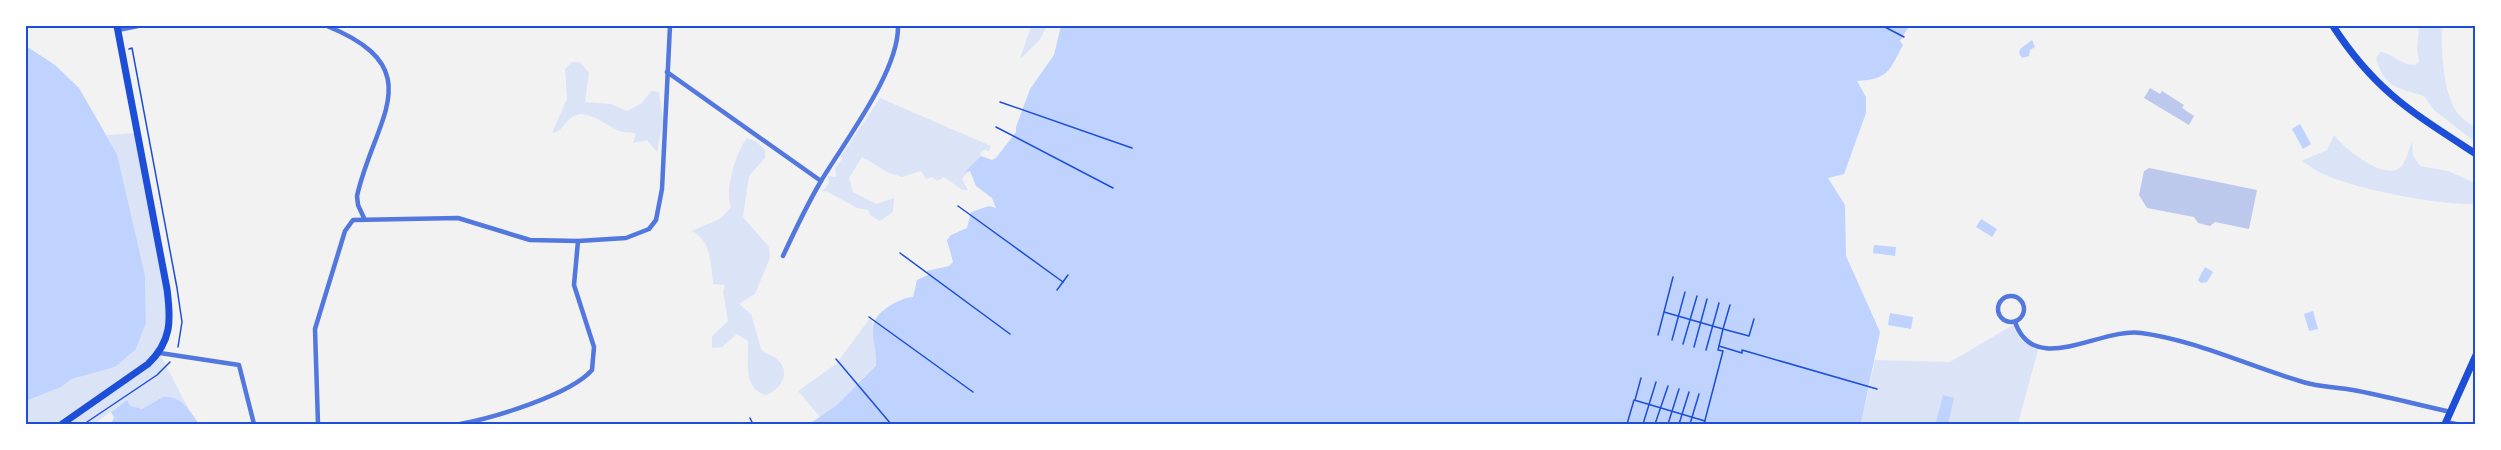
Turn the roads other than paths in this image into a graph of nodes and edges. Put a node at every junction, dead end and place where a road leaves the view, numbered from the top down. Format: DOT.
graph roads {
  1 [pos="138,26"];
  2 [pos="327,26"];
  3 [pos="670,26"];
  4 [pos="898,26"];
  5 [pos="2333,26"];
  6 [pos="118,28"];
  7 [pos="668,72"];
  8 [pos="2475,154"];
  9 [pos="821,182"];
  10 [pos="364,218"];
  11 [pos="578,241"];
  12 [pos="783,256"];
  13 [pos="2015,322"];
  14 [pos="160,353"];
  15 [pos="2475,355"];
  16 [pos="2451,412"];
  17 [pos="2446,423"];
  18 [pos="62,424"];
  19 [pos="254,424"];
  20 [pos="318,424"];
  21 [pos="460,424"];
  22 [pos="2456,424"];
  1 -- 6 [label="street"];
  2 -- 10 [label="street"];
  3 -- 7 [label="street"];
  4 -- 9 [label="street"];
  5 -- 8 [label="main road"];
  6 -- 14 [label="main road"];
  7 -- 9 [label="street"];
  7 -- 11 [label="street"];
  9 -- 12 [label="street"];
  10 -- 11 [label="street"];
  10 -- 20 [label="street"];
  11 -- 21 [label="street"];
  13 -- 13 [label="street"];
  13 -- 16 [label="street"];
  14 -- 18 [label="main road"];
  14 -- 19 [label="street"];
  15 -- 16 [label="main road"];
  16 -- 17 [label="main road"];
  17 -- 22 [label="street"];
}
